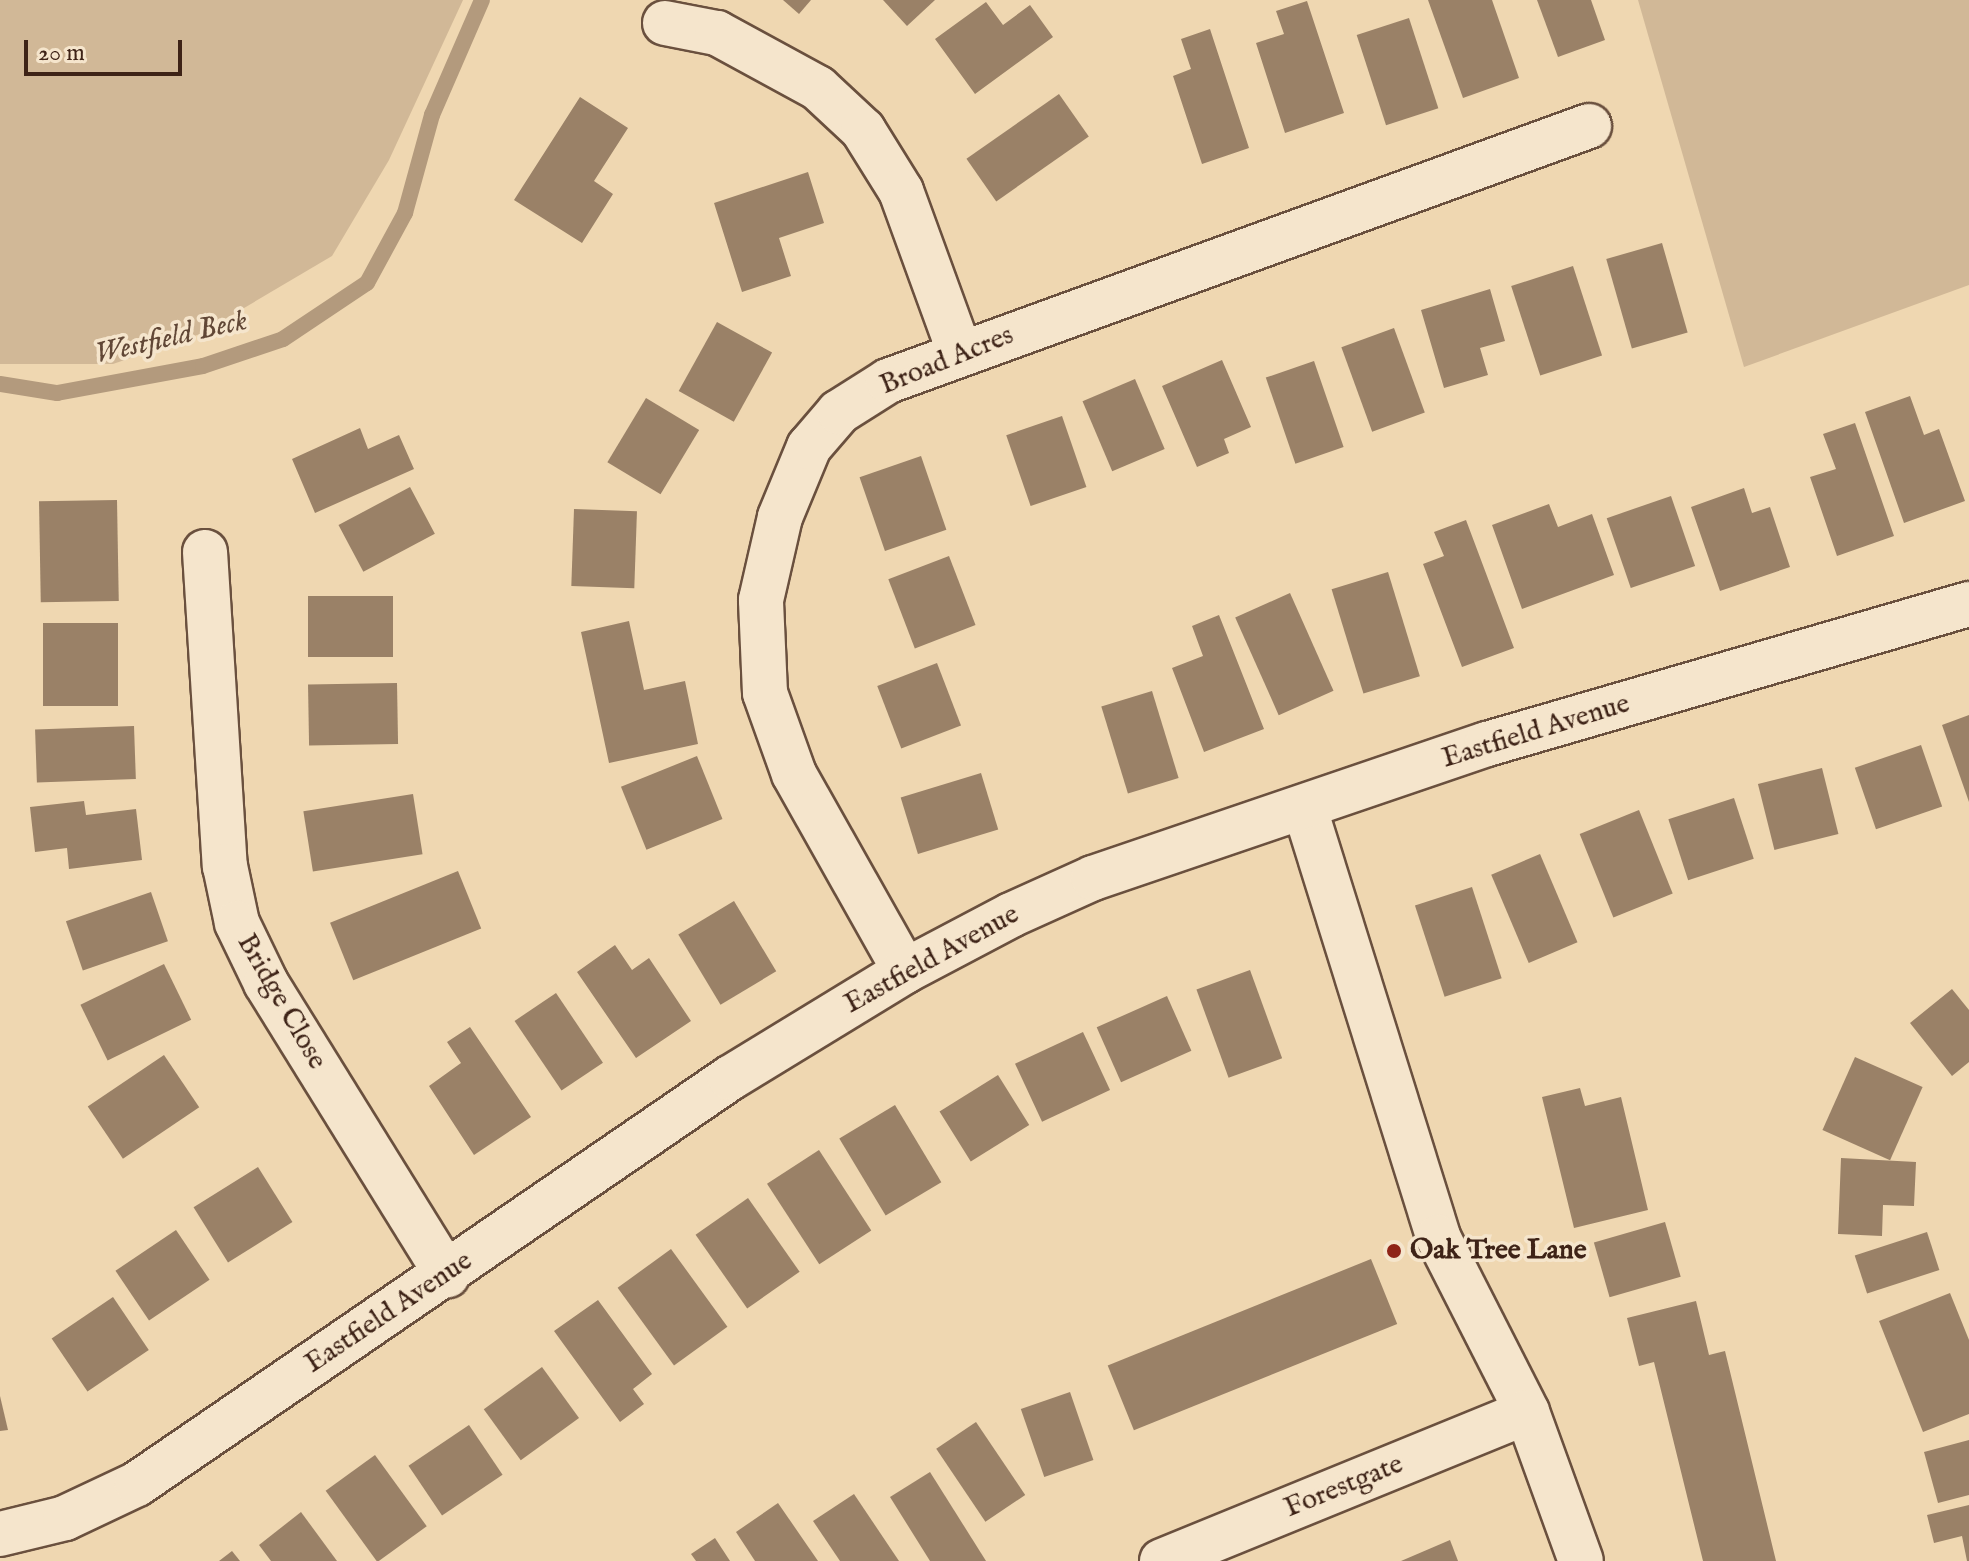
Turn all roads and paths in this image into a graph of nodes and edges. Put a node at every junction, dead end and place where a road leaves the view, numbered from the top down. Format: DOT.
graph roads {
  1 [pos="665,23"];
  2 [pos="1589,126"];
  3 [pos="960,353"];
  4 [pos="205,552"];
  5 [pos="1969,604"];
  6 [pos="1305,809"];
  7 [pos="905,971"];
  8 [pos="447,1275"];
  9 [pos="1527,1412"];
  10 [pos="0,1534"];
  11 [pos="1162,1561"];
  12 [pos="1581,1561"];
  1 -- 3 [label="street"];
  2 -- 3 [label="street, Broad Acres"];
  3 -- 7 [label="street, Broad Acres"];
  4 -- 8 [label="street, Bridge Close"];
  5 -- 6 [label="street, Eastfield Avenue"];
  6 -- 7 [label="street, Eastfield Avenue"];
  6 -- 9 [label="street"];
  7 -- 8 [label="street, Eastfield Avenue"];
  8 -- 10 [label="street, Eastfield Avenue"];
  9 -- 11 [label="street, Forestgate"];
  9 -- 12 [label="street"];
}
